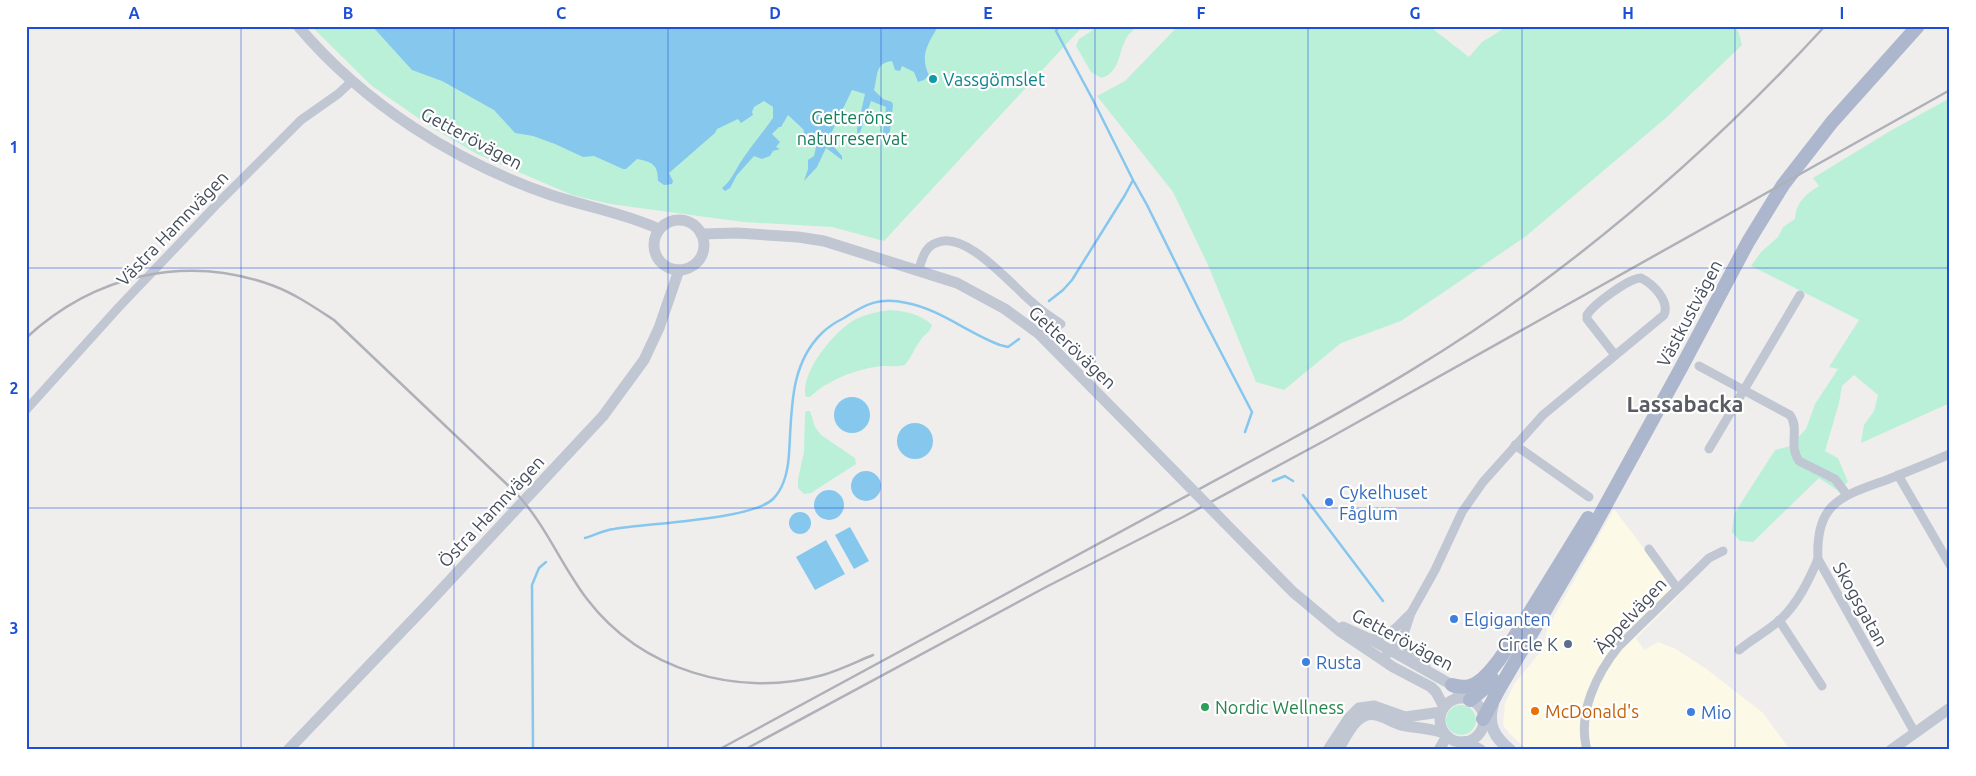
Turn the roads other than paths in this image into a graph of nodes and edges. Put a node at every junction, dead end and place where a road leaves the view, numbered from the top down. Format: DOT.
graph roads {
  1 [pos="298,26"];
  2 [pos="1906,26"];
  3 [pos="1918,26"];
  4 [pos="352,81"];
  5 [pos="659,229"];
  6 [pos="701,234"];
  7 [pos="679,270"];
  8 [pos="918,271"];
  9 [pos="1800,296"];
  10 [pos="1061,324"];
  11 [pos="1615,355"];
  12 [pos="1699,366"];
  13 [pos="1745,390"];
  14 [pos="26,410"];
  15 [pos="1515,446"];
  16 [pos="1709,449"];
  17 [pos="1950,454"];
  18 [pos="1898,475"];
  19 [pos="1847,495"];
  20 [pos="1589,497"];
  21 [pos="1649,549"];
  22 [pos="1723,551"];
  23 [pos="1818,559"];
  24 [pos="1950,565"];
  25 [pos="1677,588"];
  26 [pos="1411,613"];
  27 [pos="1320,615"];
  28 [pos="1780,620"];
  29 [pos="1394,631"];
  30 [pos="1403,636"];
  31 [pos="1366,638"];
  32 [pos="1510,644"];
  33 [pos="1739,650"];
  34 [pos="1387,656"];
  35 [pos="1447,682"];
  36 [pos="1822,686"];
  37 [pos="1495,696"];
  38 [pos="1469,700"];
  39 [pos="1950,708"];
  40 [pos="1443,710"];
  41 [pos="1483,723"];
  42 [pos="1915,733"];
  43 [pos="1445,734"];
  44 [pos="1469,746"];
  45 [pos="288,750"];
  46 [pos="1328,750"];
  47 [pos="1338,750"];
  48 [pos="1440,750"];
  49 [pos="1450,750"];
  50 [pos="1505,750"];
  51 [pos="1510,750"];
  52 [pos="1587,750"];
  53 [pos="1891,750"];
  1 -- 4 [label="street, Getterövägen"];
  2 -- 32 [label="main road, Västkustvägen"];
  3 -- 37 [label="main road, Västkustvägen"];
  4 -- 5 [label="street, Getterövägen"];
  4 -- 14 [label="street, Västra Hamnvägen"];
  5 -- 6 [label="street"];
  5 -- 7 [label="street"];
  6 -- 7 [label="street"];
  6 -- 8 [label="street, Getterövägen"];
  7 -- 45 [label="street, Östra Hamnvägen"];
  8 -- 10 [label="street"];
  8 -- 27 [label="street, Getterövägen, bridge"];
  9 -- 13 [label="street"];
  11 -- 11 [label="street"];
  11 -- 15 [label="street"];
  12 -- 13 [label="street"];
  13 -- 16 [label="street"];
  13 -- 19 [label="street"];
  15 -- 20 [label="street"];
  15 -- 26 [label="street"];
  17 -- 18 [label="street"];
  18 -- 19 [label="street"];
  18 -- 24 [label="street"];
  19 -- 23 [label="street, Skogsgatan"];
  21 -- 25 [label="street"];
  22 -- 25 [label="street, Äppelvägen"];
  23 -- 28 [label="street"];
  23 -- 42 [label="street, Skogsgatan"];
  25 -- 52 [label="street, Äppelvägen"];
  26 -- 29 [label="street"];
  26 -- 30 [label="street"];
  27 -- 31 [label="street, Getterövägen"];
  27 -- 34 [label="street, Getterövägen"];
  28 -- 33 [label="street"];
  28 -- 36 [label="street"];
  29 -- 31 [label="street"];
  29 -- 34 [label="street"];
  30 -- 34 [label="street"];
  30 -- 35 [label="street"];
  31 -- 34 [label="street, Getterövägen"];
  32 -- 35 [label="main road, Västkustvägen"];
  32 -- 38 [label="main road, Västkustvägen"];
  34 -- 35 [label="street, Getterövägen"];
  34 -- 40 [label="street, Getterövägen"];
  35 -- 38 [label="street, Getterövägen"];
  37 -- 41 [label="main road, Västkustvägen"];
  37 -- 51 [label="main road"];
  38 -- 40 [label="street"];
  38 -- 41 [label="street"];
  39 -- 42 [label="street"];
  40 -- 43 [label="street"];
  40 -- 46 [label="street"];
  41 -- 44 [label="street"];
  41 -- 50 [label="main road"];
  42 -- 53 [label="street"];
  43 -- 44 [label="street"];
  43 -- 47 [label="street"];
  43 -- 48 [label="street"];
  44 -- 49 [label="street"];
}
